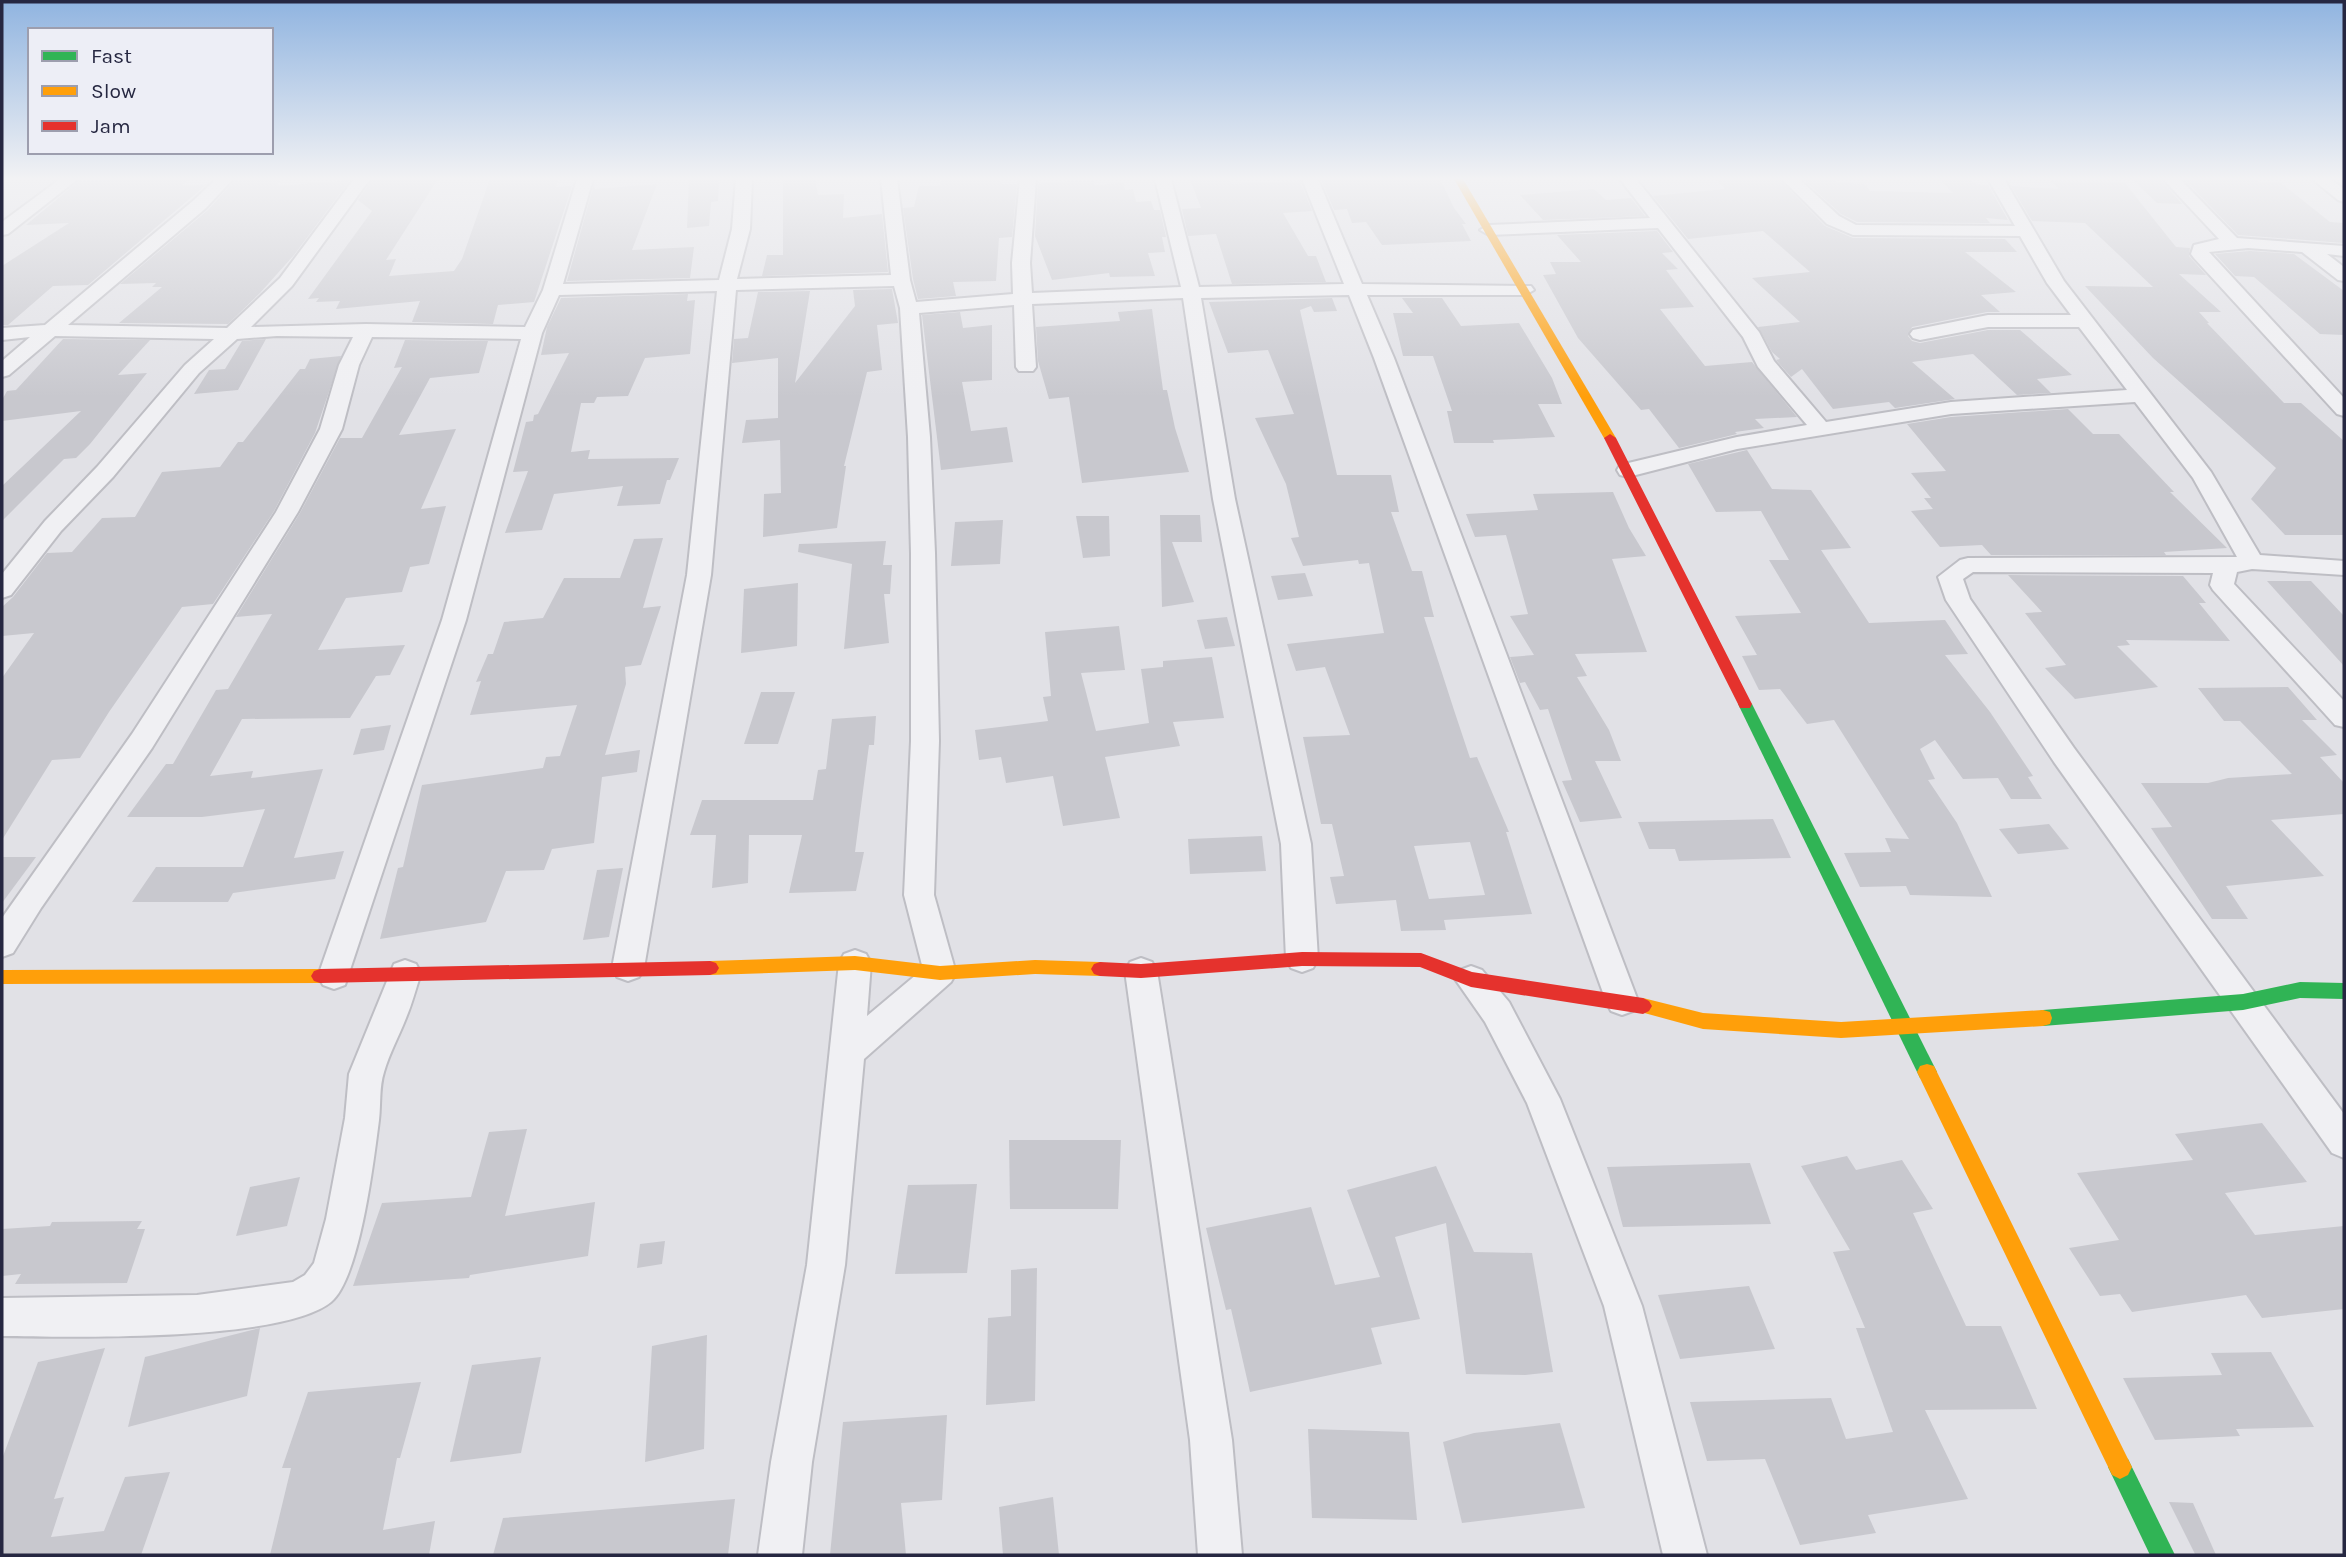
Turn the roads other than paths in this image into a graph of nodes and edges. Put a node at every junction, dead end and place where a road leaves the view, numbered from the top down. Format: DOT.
graph roads {
  1 [pos="144,252"];
  2 [pos="308,252"];
  3 [pos="563,252"];
  4 [pos="735,252"];
  5 [pos="898,252"];
  6 [pos="1022,252"];
  7 [pos="1181,252"];
  8 [pos="1339,252"];
  9 [pos="1502,252"];
  10 [pos="1685,252"];
  11 [pos="2038,252"];
  12 [pos="2200,252"];
  13 [pos="2313,252"];
  14 [pos="2344,276"];
  15 [pos="901,280"];
  16 [pos="727,285"];
  17 [pos="1354,289"];
  18 [pos="552,290"];
  19 [pos="1525,290"];
  20 [pos="1191,293"];
  21 [pos="1025,299"];
  22 [pos="909,308"];
  23 [pos="2082,321"];
  24 [pos="52,330"];
  25 [pos="366,330"];
  26 [pos="532,333"];
  27 [pos="2,334"];
  28 [pos="232,334"];
  29 [pos="1920,334"];
  30 [pos="1026,367"];
  31 [pos="2,371"];
  32 [pos="2141,396"];
  33 [pos="2344,410"];
  34 [pos="1821,429"];
  35 [pos="1628,470"];
  36 [pos="2239,564"];
  37 [pos="2344,568"];
  38 [pos="2,590"];
  39 [pos="2344,718"];
  40 [pos="2,944"];
  41 [pos="1302,959"];
  42 [pos="855,963"];
  43 [pos="628,968"];
  44 [pos="1141,971"];
  45 [pos="404,973"];
  46 [pos="940,973"];
  47 [pos="334,976"];
  48 [pos="2,977"];
  49 [pos="1471,979"];
  50 [pos="2344,991"];
  51 [pos="1622,1001"];
  52 [pos="2244,1002"];
  53 [pos="1904,1026"];
  54 [pos="847,1053"];
  55 [pos="2344,1142"];
  56 [pos="2,1317"];
  57 [pos="779,1555"];
  58 [pos="1220,1555"];
  59 [pos="1685,1555"];
  60 [pos="2163,1555"];
  1 -- 24 [label="street"];
  2 -- 28 [label="street"];
  3 -- 18 [label="street"];
  4 -- 16 [label="street"];
  5 -- 15 [label="street"];
  6 -- 21 [label="street"];
  7 -- 20 [label="street"];
  8 -- 17 [label="street"];
  9 -- 19 [label="street"];
  10 -- 34 [label="street"];
  11 -- 23 [label="street"];
  12 -- 33 [label="street"];
  13 -- 14 [label="street"];
  15 -- 16 [label="street"];
  15 -- 22 [label="street"];
  16 -- 18 [label="street"];
  16 -- 43 [label="street"];
  17 -- 19 [label="street"];
  17 -- 20 [label="street"];
  17 -- 51 [label="street"];
  18 -- 26 [label="street"];
  19 -- 35 [label="street"];
  20 -- 21 [label="street"];
  20 -- 41 [label="street"];
  21 -- 22 [label="street"];
  21 -- 30 [label="street"];
  22 -- 46 [label="street"];
  23 -- 29 [label="street"];
  23 -- 32 [label="street"];
  24 -- 27 [label="street"];
  24 -- 28 [label="street"];
  24 -- 31 [label="street"];
  25 -- 26 [label="street"];
  25 -- 28 [label="street"];
  25 -- 40 [label="street"];
  26 -- 47 [label="street"];
  28 -- 38 [label="street"];
  32 -- 34 [label="street"];
  32 -- 36 [label="street"];
  34 -- 35 [label="street"];
  35 -- 53 [label="street"];
  36 -- 37 [label="street"];
  36 -- 39 [label="street"];
  36 -- 52 [label="street"];
  41 -- 44 [label="street"];
  41 -- 49 [label="street"];
  42 -- 43 [label="street"];
  42 -- 46 [label="street"];
  42 -- 54 [label="street"];
  43 -- 45 [label="street"];
  44 -- 46 [label="street"];
  44 -- 58 [label="street"];
  45 -- 47 [label="street"];
  45 -- 56 [label="street"];
  46 -- 54 [label="street"];
  47 -- 48 [label="street"];
  49 -- 51 [label="street"];
  49 -- 59 [label="street"];
  50 -- 52 [label="street"];
  51 -- 53 [label="street"];
  52 -- 53 [label="street"];
  52 -- 55 [label="street"];
  53 -- 60 [label="street"];
  54 -- 57 [label="street"];
}
